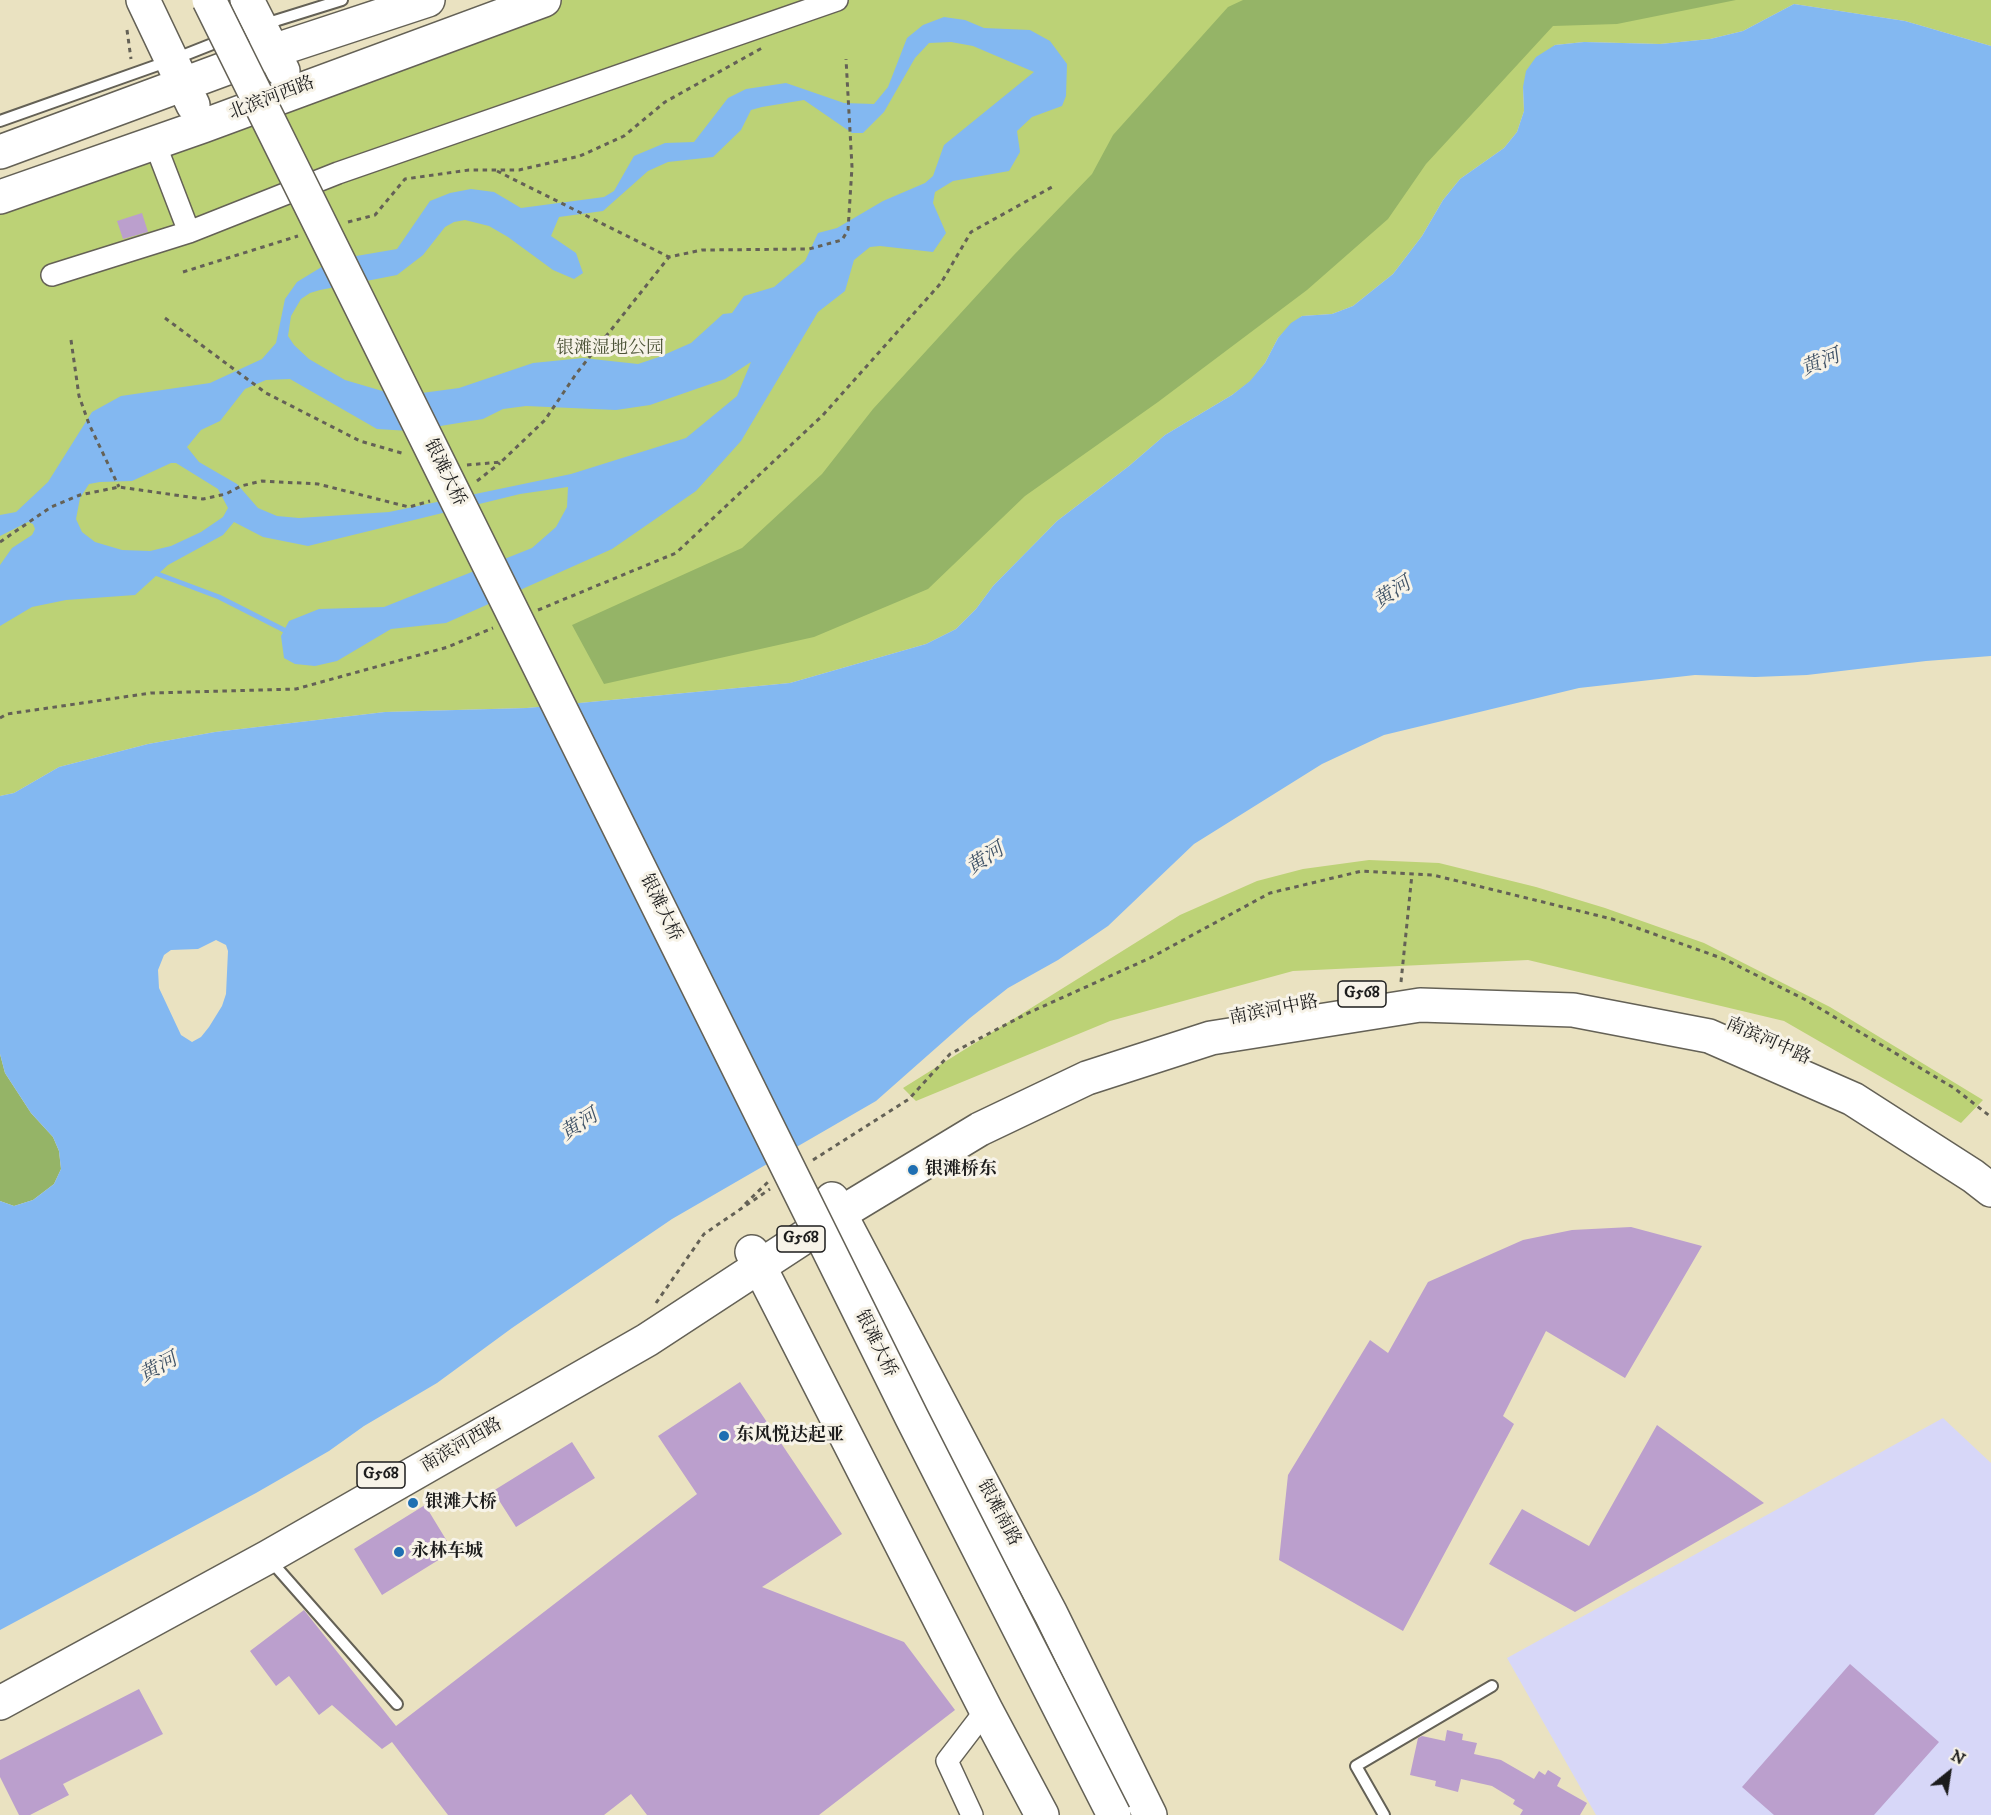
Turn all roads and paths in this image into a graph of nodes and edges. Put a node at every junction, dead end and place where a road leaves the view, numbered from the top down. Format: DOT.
graph roads {
  1 [pos="143,0"];
  2 [pos="189,0"];
  3 [pos="209,0"];
  4 [pos="342,0"];
  5 [pos="428,0"];
  6 [pos="544,0"];
  7 [pos="837,0"];
  8 [pos="254,28"];
  9 [pos="768,45"];
  10 [pos="846,58"];
  11 [pos="178,73"];
  12 [pos="293,91"];
  13 [pos="0,121"];
  14 [pos="203,126"];
  15 [pos="154,141"];
  16 [pos="0,152"];
  17 [pos="495,170"];
  18 [pos="1052,187"];
  19 [pos="0,197"];
  20 [pos="340,224"];
  21 [pos="189,232"];
  22 [pos="306,234"];
  23 [pos="669,257"];
  24 [pos="183,272"];
  25 [pos="52,275"];
  26 [pos="165,318"];
  27 [pos="72,340"];
  28 [pos="416,458"];
  29 [pos="501,462"];
  30 [pos="459,466"];
  31 [pos="473,484"];
  32 [pos="119,487"];
  33 [pos="431,500"];
  34 [pos="0,542"];
  35 [pos="535,611"];
  36 [pos="503,624"];
  37 [pos="0,717"];
  38 [pos="1412,874"];
  39 [pos="1400,987"];
  40 [pos="1991,1169"];
  41 [pos="773,1177"];
  42 [pos="1991,1190"];
  43 [pos="837,1206"];
  44 [pos="737,1211"];
  45 [pos="756,1259"];
  46 [pos="263,1551"];
  47 [pos="0,1683"];
  48 [pos="1492,1686"];
  49 [pos="0,1702"];
  50 [pos="397,1704"];
  51 [pos="986,1710"];
  52 [pos="972,1815"];
  53 [pos="1042,1815"];
  54 [pos="1093,1815"];
  55 [pos="1114,1815"];
  56 [pos="1149,1815"];
  57 [pos="1384,1815"];
  1 -- 11 [label="main road"];
  2 -- 41 [label="main road, 银滩大桥"];
  3 -- 55 [label="main road, 银滩大桥, bridge"];
  4 -- 8 [label="lane"];
  5 -- 8 [label="main road"];
  6 -- 12 [label="main road, 北滨河西路"];
  7 -- 21 [label="street"];
  8 -- 11 [label="main road"];
  8 -- 12 [label="main road"];
  9 -- 17 [label="path"];
  10 -- 23 [label="path, bridge"];
  11 -- 13 [label="lane"];
  11 -- 14 [label="main road"];
  11 -- 16 [label="main road"];
  12 -- 14 [label="main road, 北滨河西路"];
  14 -- 15 [label="main road, 北滨河西路"];
  15 -- 19 [label="main road, 北滨河西路"];
  15 -- 21 [label="street"];
  17 -- 20 [label="path"];
  17 -- 23 [label="path"];
  18 -- 35 [label="path"];
  21 -- 25 [label="street"];
  22 -- 24 [label="path"];
  23 -- 29 [label="path, bridge"];
  26 -- 28 [label="path, bridge"];
  27 -- 32 [label="path"];
  29 -- 30 [label="path, bridge"];
  29 -- 31 [label="path, bridge"];
  32 -- 33 [label="path, bridge"];
  32 -- 34 [label="path, bridge"];
  36 -- 37 [label="path"];
  38 -- 39 [label="path"];
  39 -- 40 [label="main road, 南滨河中路 / G568"];
  39 -- 43 [label="main road, 南滨河中路 / G568"];
  41 -- 44 [label="path"];
  41 -- 54 [label="main road, 银滩大桥"];
  42 -- 43 [label="main road, 南滨河中路 / G568"];
  43 -- 45 [label="main road, 南滨河中路 / G568"];
  43 -- 56 [label="main road, 银滩南路"];
  45 -- 46 [label="main road, 南滨河西路 / G568"];
  45 -- 51 [label="main road"];
  46 -- 47 [label="main road, 南滨河西路 / G568"];
  46 -- 49 [label="main road, 南滨河西路 / G568"];
  46 -- 50 [label="lane"];
  48 -- 57 [label="lane"];
  51 -- 52 [label="street"];
  51 -- 53 [label="main road"];
}
